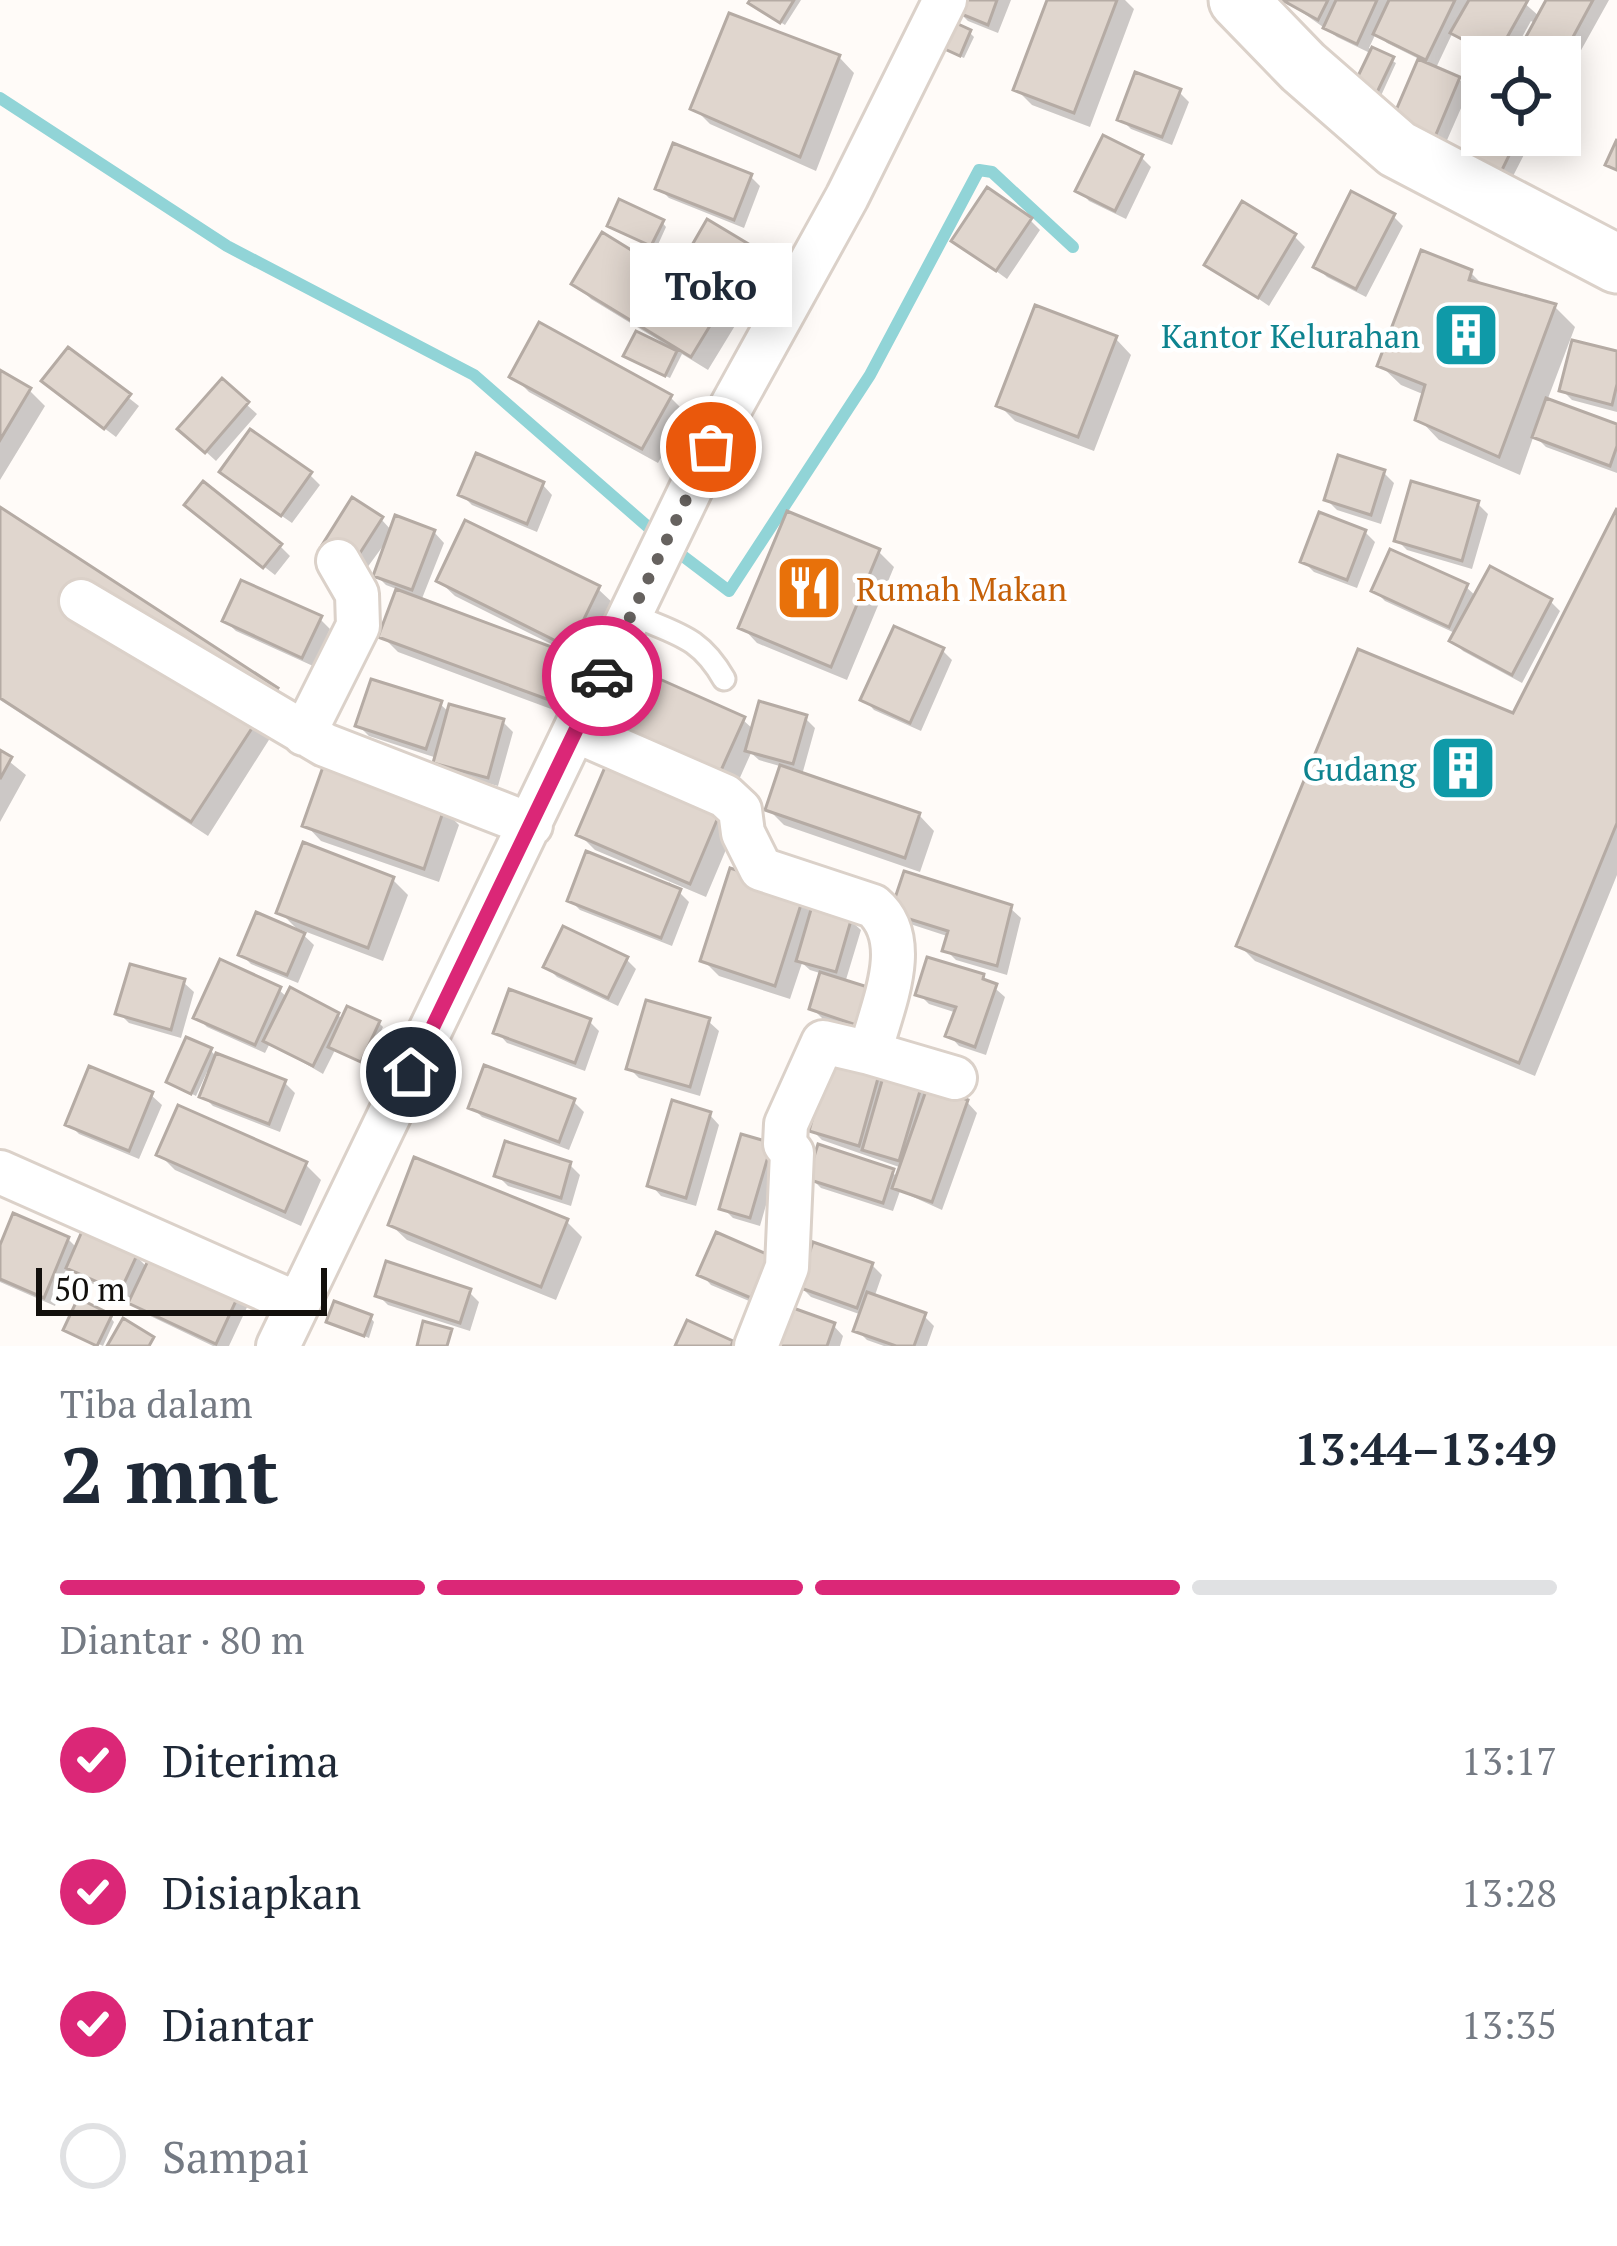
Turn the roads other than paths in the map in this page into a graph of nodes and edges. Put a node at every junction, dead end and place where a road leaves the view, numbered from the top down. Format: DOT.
graph roads {
  1 [pos="945,0"];
  2 [pos="1238,0"];
  3 [pos="1617,264"];
  4 [pos="338,561"];
  5 [pos="80,601"];
  6 [pos="631,614"];
  7 [pos="724,679"];
  8 [pos="576,731"];
  9 [pos="304,734"];
  10 [pos="531,825"];
  11 [pos="870,1053"];
  12 [pos="955,1078"];
  13 [pos="0,1172"];
  14 [pos="298,1304"];
  15 [pos="278,1346"];
  16 [pos="757,1346"];
  1 -- 6 [label="street"];
  2 -- 3 [label="main road"];
  4 -- 9 [label="street"];
  5 -- 9 [label="street"];
  6 -- 7 [label="lane"];
  6 -- 8 [label="street"];
  8 -- 10 [label="street"];
  8 -- 11 [label="street"];
  9 -- 10 [label="street"];
  10 -- 14 [label="street"];
  11 -- 12 [label="street"];
  11 -- 16 [label="street"];
  13 -- 14 [label="street"];
  14 -- 15 [label="street"];
}
